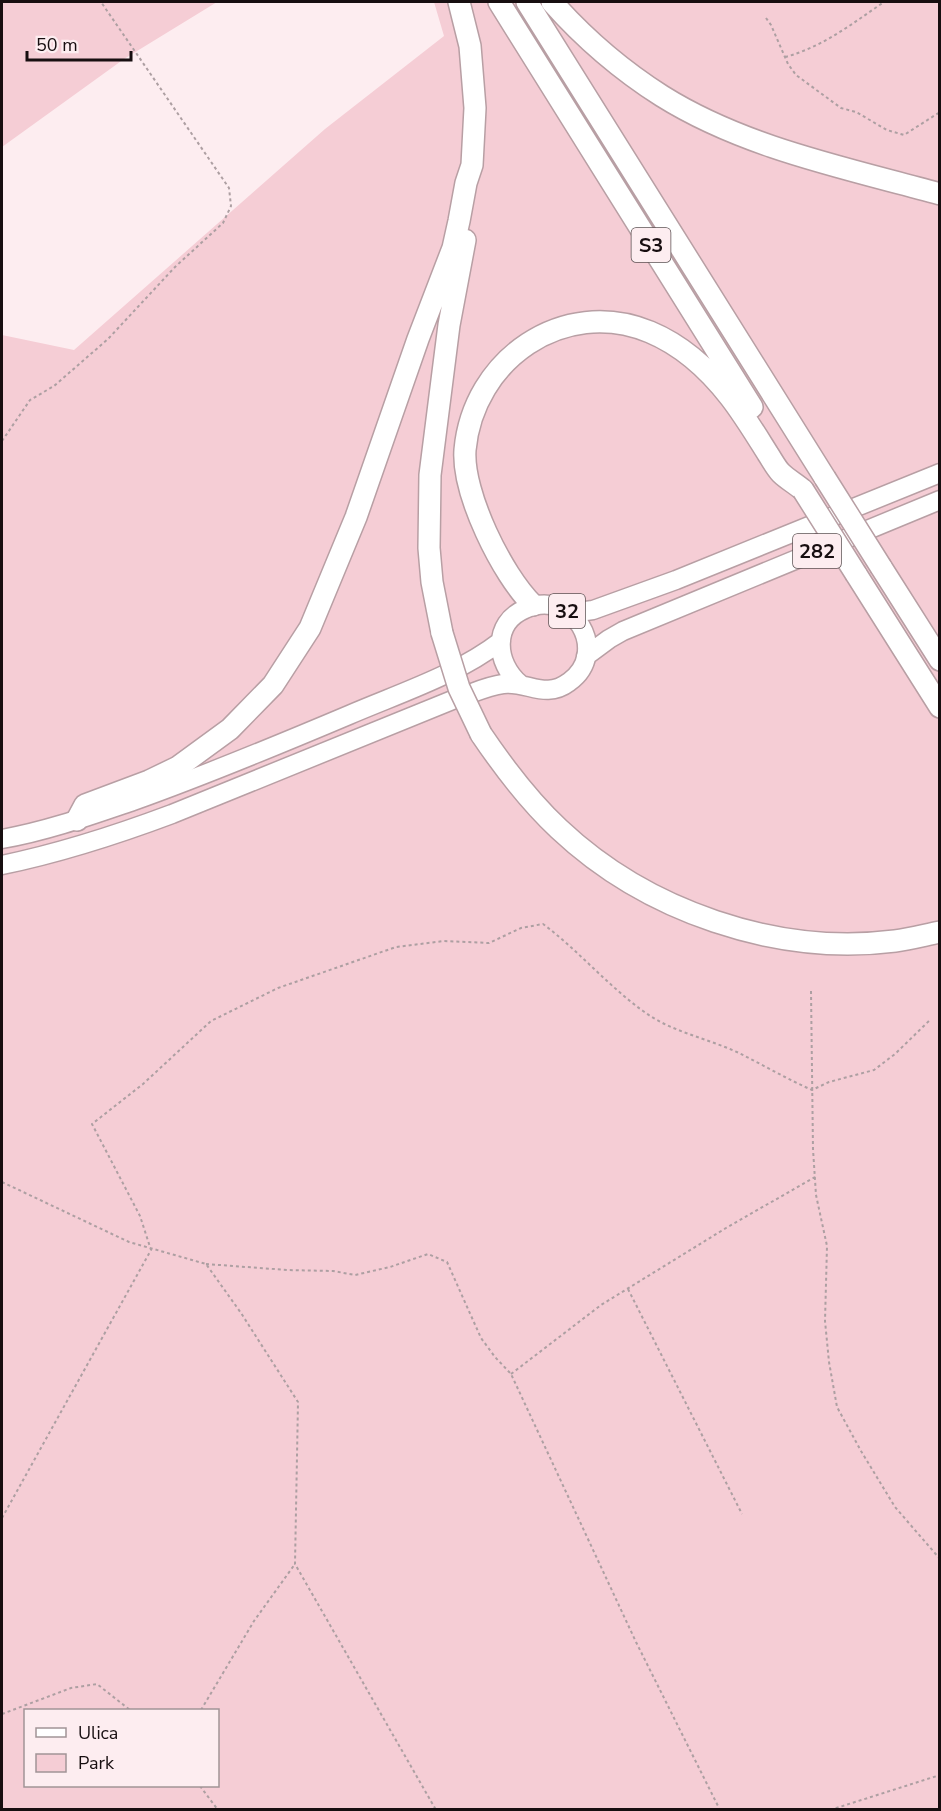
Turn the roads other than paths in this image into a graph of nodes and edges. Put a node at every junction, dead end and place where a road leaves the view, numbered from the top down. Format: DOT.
graph roads {
  1 [pos="459,2"];
  2 [pos="499,2"];
  3 [pos="527,2"];
  4 [pos="552,2"];
  5 [pos="471,172"];
  6 [pos="939,194"];
  7 [pos="939,473"];
  8 [pos="802,490"];
  9 [pos="939,500"];
  10 [pos="533,605"];
  11 [pos="571,613"];
  12 [pos="501,641"];
  13 [pos="586,656"];
  14 [pos="939,660"];
  15 [pos="520,684"];
  16 [pos="939,707"];
  17 [pos="76,820"];
  18 [pos="2,839"];
  19 [pos="2,865"];
  20 [pos="939,932"];
  1 -- 5 [label="highway"];
  2 -- 8 [label="highway, S3"];
  3 -- 14 [label="highway, S3, bridge"];
  4 -- 6 [label="highway"];
  5 -- 17 [label="highway"];
  5 -- 20 [label="highway, bridge"];
  7 -- 11 [label="main road, 32"];
  8 -- 10 [label="highway"];
  8 -- 16 [label="highway, S3, bridge"];
  9 -- 13 [label="main road, 282"];
  10 -- 11 [label="main road, 32"];
  10 -- 12 [label="main road, 32"];
  11 -- 13 [label="main road, 32"];
  12 -- 15 [label="main road"];
  12 -- 17 [label="main road"];
  13 -- 15 [label="main road, 32"];
  15 -- 19 [label="main road"];
  17 -- 18 [label="main road"];
}
